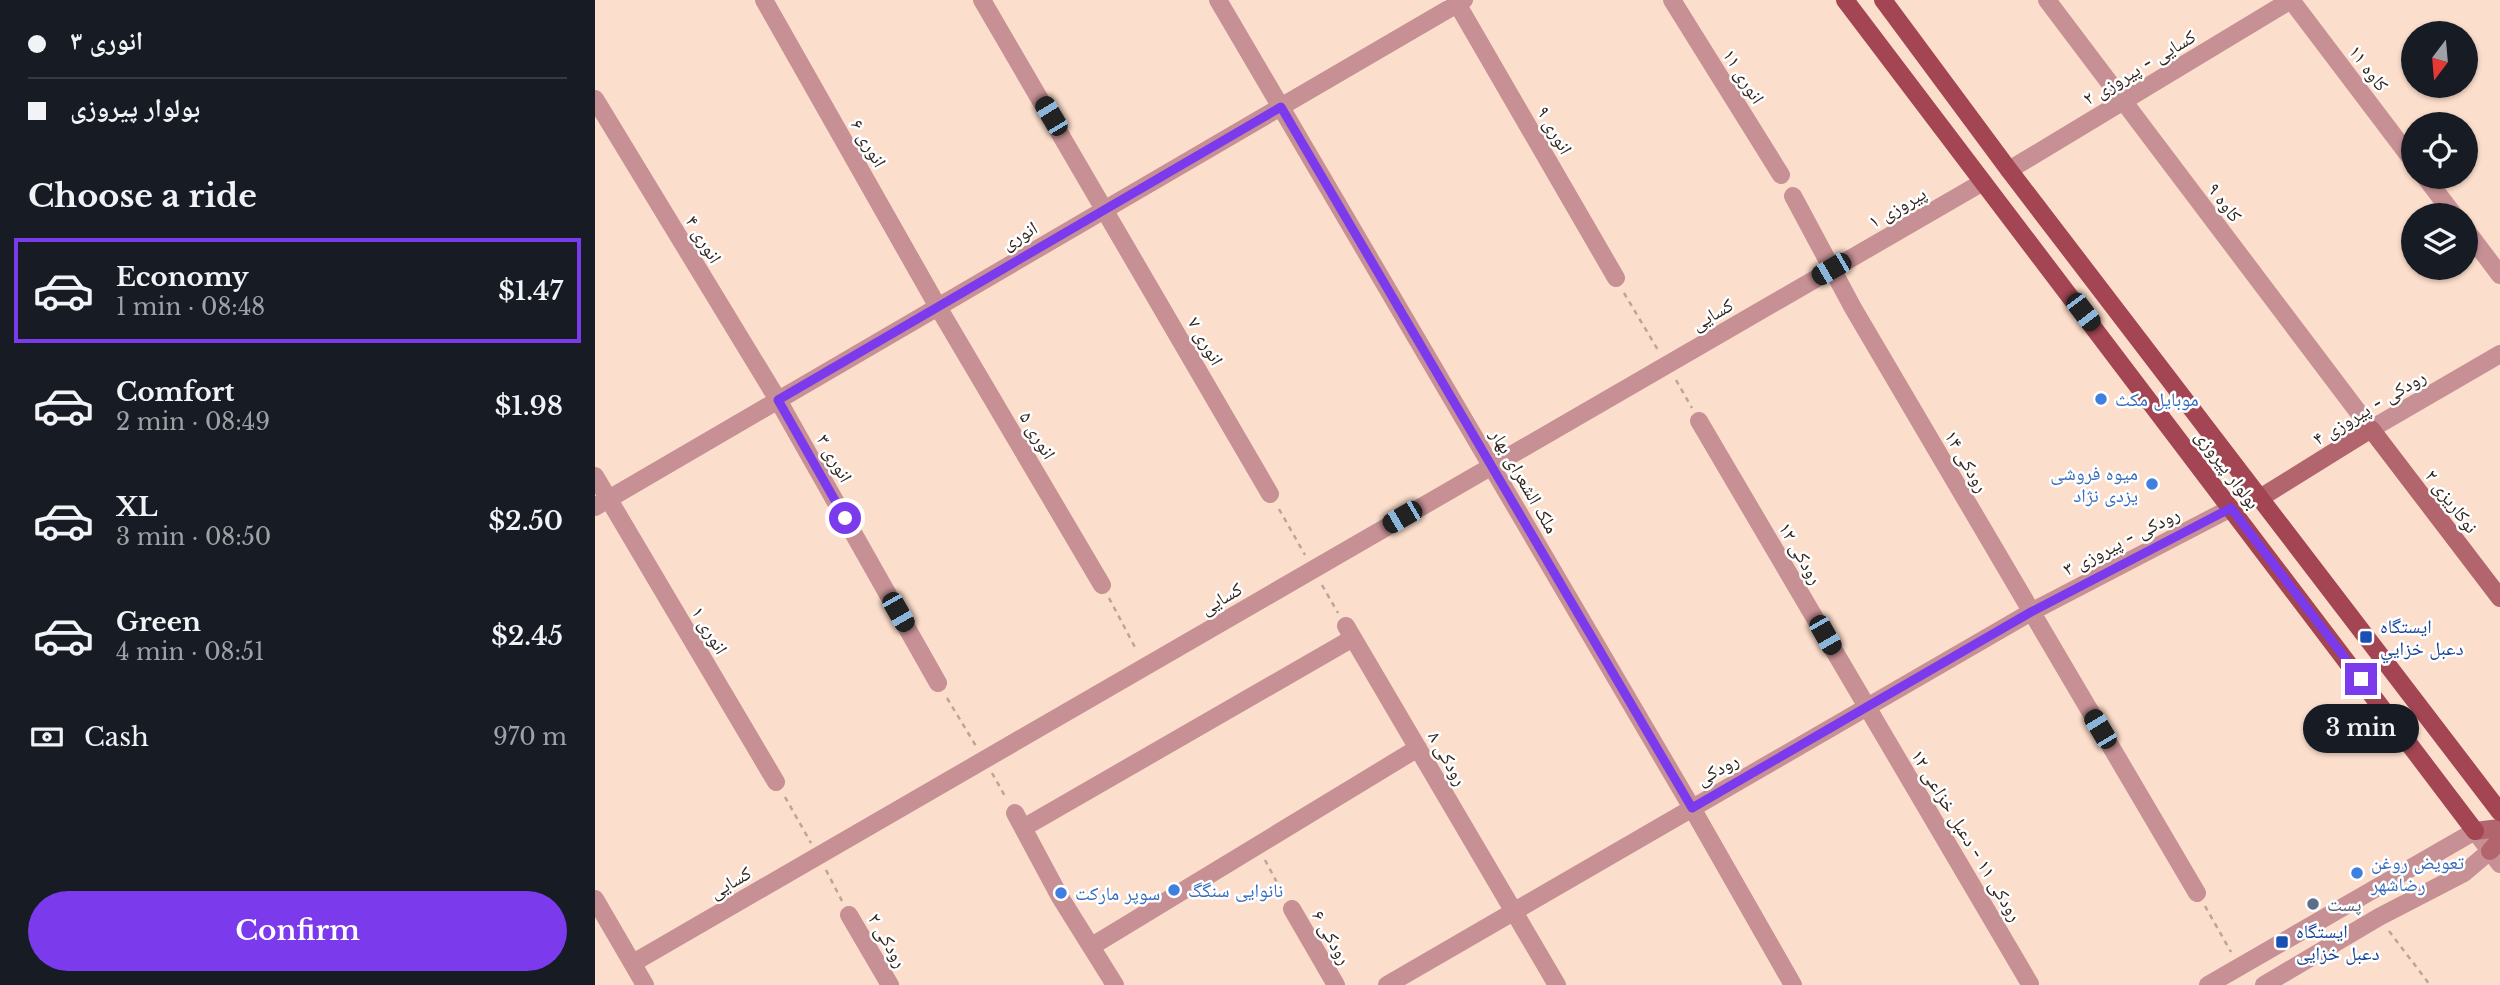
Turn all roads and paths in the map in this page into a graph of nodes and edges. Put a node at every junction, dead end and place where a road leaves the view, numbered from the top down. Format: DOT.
graph roads {
  1 [pos="764,0"];
  2 [pos="982,0"];
  3 [pos="1218,0"];
  4 [pos="1672,0"];
  5 [pos="1845,0"];
  6 [pos="1883,0"];
  7 [pos="2047,0"];
  8 [pos="2291,0"];
  9 [pos="1459,1"];
  10 [pos="595,99"];
  11 [pos="2123,101"];
  12 [pos="1281,107"];
  13 [pos="2401,145"];
  14 [pos="2009,170"];
  15 [pos="1781,175"];
  16 [pos="1983,181"];
  17 [pos="2434,189"];
  18 [pos="1793,196"];
  19 [pos="2445,203"];
  20 [pos="1105,209"];
  21 [pos="2478,246"];
  22 [pos="1831,269"];
  23 [pos="2500,275"];
  24 [pos="1616,278"];
  25 [pos="938,307"];
  26 [pos="2500,354"];
  27 [pos="778,400"];
  28 [pos="1699,421"];
  29 [pos="2371,429"];
  30 [pos="1492,466"];
  31 [pos="595,476"];
  32 [pos="1270,494"];
  33 [pos="2260,498"];
  34 [pos="602,503"];
  35 [pos="2231,508"];
  36 [pos="1102,585"];
  37 [pos="2500,598"];
  38 [pos="2031,612"];
  39 [pos="1145,666"];
  40 [pos="939,683"];
  41 [pos="1867,707"];
  42 [pos="1418,748"];
  43 [pos="776,782"];
  44 [pos="1692,808"];
  45 [pos="2500,812"];
  46 [pos="2500,828"];
  47 [pos="2475,831"];
  48 [pos="1257,846"];
  49 [pos="2497,852"];
  50 [pos="2197,893"];
  51 [pos="595,899"];
  52 [pos="1291,909"];
  53 [pos="1514,912"];
  54 [pos="849,915"];
  55 [pos="2379,917"];
  56 [pos="1092,946"];
  57 [pos="633,963"];
  58 [pos="2239,967"];
  59 [pos="2031,984"];
  60 [pos="645,985"];
  61 [pos="890,985"];
  62 [pos="1115,985"];
  63 [pos="1336,985"];
  64 [pos="1387,985"];
  65 [pos="1557,985"];
  66 [pos="1793,985"];
  67 [pos="2208,985"];
  68 [pos="2264,985"];
  69 [pos="2430,985"];
  1 -- 25 [label="street, انوری ۶"];
  2 -- 20 [label="street, انوری ۷"];
  3 -- 12 [label="street, ملک الشعرای بهار"];
  4 -- 15 [label="street, انوری ۱۱"];
  5 -- 16 [label="main road, بولوار پیروزی"];
  6 -- 14 [label="main road, بولوار پیروزی"];
  7 -- 11 [label="street, کاوه ۹"];
  8 -- 11 [label="street, کسایی - پیروزی ۲"];
  8 -- 13 [label="street, کاوه ۱۱"];
  9 -- 12 [label="street, انوری"];
  9 -- 24 [label="street, انوری ۹"];
  10 -- 27 [label="street, انوری ۴"];
  11 -- 14 [label="street, کسایی - پیروزی ۲"];
  11 -- 29 [label="street, کاوه ۹"];
  12 -- 20 [label="street, انوری"];
  12 -- 30 [label="street, ملک الشعرای بهار"];
  14 -- 33 [label="main road, بولوار پیروزی"];
  16 -- 22 [label="street, پیروزی ۱"];
  16 -- 35 [label="main road, بولوار پیروزی"];
  17 -- 19 [label="street"];
  18 -- 22 [label="street, رودکی ۱۴"];
  20 -- 25 [label="street, انوری"];
  20 -- 32 [label="street, انوری ۷"];
  21 -- 23 [label="street"];
  22 -- 30 [label="street, کسایی"];
  22 -- 38 [label="street, رودکی ۱۴"];
  25 -- 27 [label="street, انوری"];
  25 -- 36 [label="street, انوری ۵"];
  26 -- 29 [label="street, رودکی - پیروزی ۴"];
  27 -- 34 [label="street, انوری"];
  27 -- 40 [label="street, انوری ۳"];
  28 -- 41 [label="street, رودکی ۱۲"];
  29 -- 33 [label="street, رودکی - پیروزی ۴"];
  29 -- 37 [label="street, نوکاریزی ۲"];
  30 -- 39 [label="street, کسایی"];
  30 -- 44 [label="street, ملک الشعرای بهار"];
  31 -- 34 [label="street, انوری ۱"];
  33 -- 45 [label="main road, بولوار پیروزی"];
  34 -- 43 [label="street, انوری ۱"];
  35 -- 38 [label="street, رودکی - پیروزی ۳"];
  35 -- 47 [label="main road, بولوار پیروزی"];
  36 -- 39 [label="path"];
  38 -- 41 [label="street, رودکی"];
  38 -- 50 [label="street, رودکی ۱۴"];
  39 -- 57 [label="street, کسایی"];
  41 -- 44 [label="street, رودکی"];
  41 -- 59 [label="street, رودکی ۱۱ - دعبل خزاعی ۱۲"];
  42 -- 48 [label="street"];
  42 -- 53 [label="street, رودکی ۸"];
  42 -- 56 [label="street, رودکی ۸"];
  44 -- 53 [label="street, رودکی"];
  44 -- 66 [label="street, ملک الشعرای بهار"];
  46 -- 47 [label="street"];
  47 -- 49 [label="street, بولوار پیروزی"];
  47 -- 58 [label="street"];
  48 -- 52 [label="path"];
  48 -- 56 [label="street"];
  49 -- 55 [label="street"];
  50 -- 58 [label="path"];
  51 -- 57 [label="street"];
  52 -- 63 [label="street, رودکی ۶"];
  53 -- 64 [label="street, رودکی"];
  53 -- 65 [label="street, رودکی ۸"];
  54 -- 61 [label="street, رودکی ۲"];
  55 -- 68 [label="street"];
  55 -- 69 [label="path"];
  56 -- 62 [label="street"];
  57 -- 60 [label="street"];
  58 -- 67 [label="street"];
}
